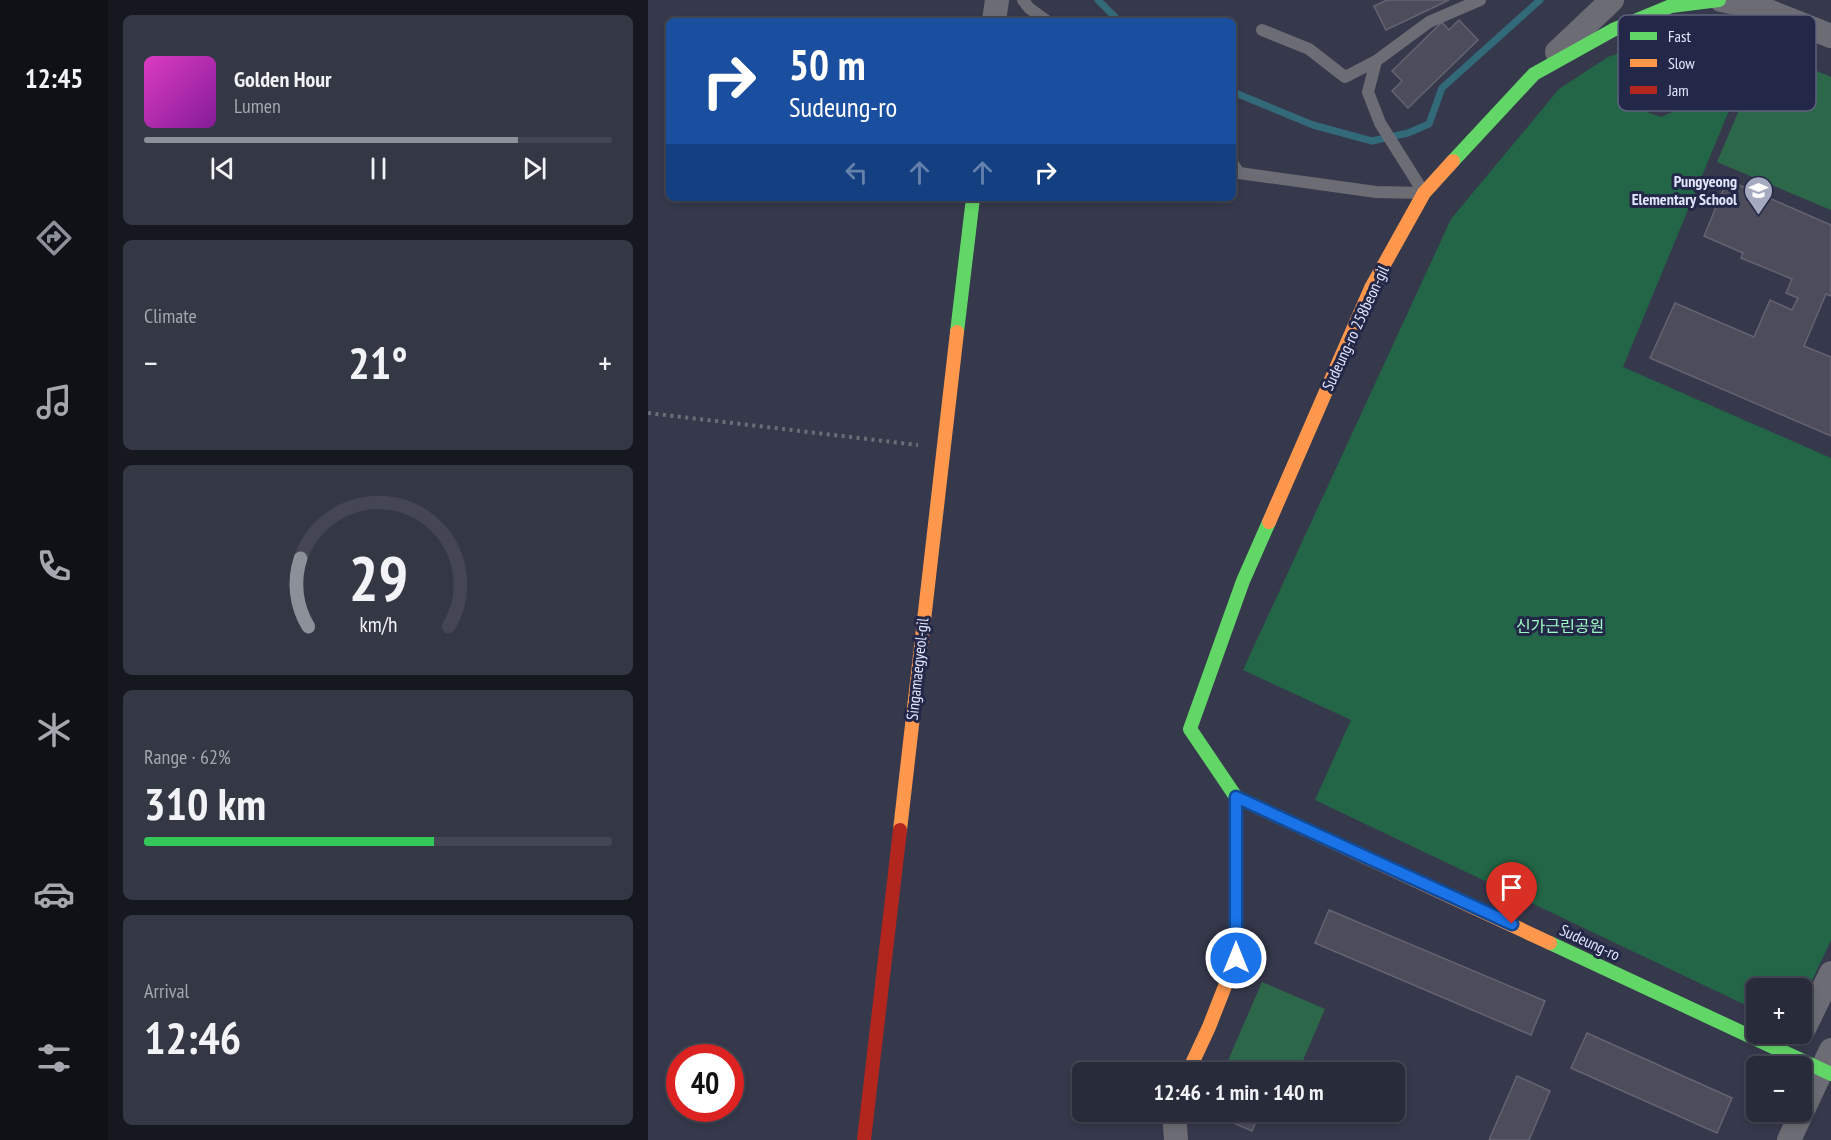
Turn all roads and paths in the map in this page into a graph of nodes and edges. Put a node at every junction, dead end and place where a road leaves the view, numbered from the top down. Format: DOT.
graph roads {
  1 [pos="997,0"];
  2 [pos="1023,0"];
  3 [pos="1480,0"];
  4 [pos="1612,0"];
  5 [pos="1711,0"];
  6 [pos="1649,15"];
  7 [pos="1778,15"];
  8 [pos="994,18"];
  9 [pos="1043,18"];
  10 [pos="1618,28"];
  11 [pos="1262,30"];
  12 [pos="1816,30"];
  13 [pos="1831,36"];
  14 [pos="1376,61"];
  15 [pos="1534,74"];
  16 [pos="1236,168"];
  17 [pos="1424,193"];
  18 [pos="973,201"];
  19 [pos="648,413"];
  20 [pos="942,447"];
  21 [pos="1236,797"];
  22 [pos="1831,974"];
  23 [pos="1812,1012"];
  24 [pos="1746,1018"];
  25 [pos="1803,1044"];
  26 [pos="1193,1062"];
  27 [pos="1828,1065"];
  28 [pos="1175,1122"];
  29 [pos="864,1140"];
  30 [pos="1176,1140"];
  31 [pos="1789,1140"];
  1 -- 8 [label="street"];
  2 -- 9 [label="lane"];
  3 -- 14 [label="lane"];
  4 -- 15 [label="street"];
  5 -- 6 [label="street, Sudeung-ro 258beon-gil"];
  5 -- 7 [label="street, Sudeung-ro 258beon-gil"];
  10 -- 15 [label="street, Sudeung-ro 258beon-gil"];
  11 -- 14 [label="lane"];
  12 -- 13 [label="street, Sudeung-ro 258beon-gil"];
  14 -- 17 [label="lane"];
  15 -- 17 [label="street, Sudeung-ro 258beon-gil"];
  16 -- 17 [label="lane"];
  17 -- 21 [label="street, Sudeung-ro 258beon-gil"];
  18 -- 20 [label="street, Singamaegyeol-gil"];
  19 -- 20 [label="path"];
  20 -- 29 [label="street, Singamaegyeol-gil"];
  21 -- 24 [label="street, Sudeung-ro"];
  21 -- 26 [label="street"];
  22 -- 23 [label="street"];
  25 -- 27 [label="street, Sudeung-ro"];
  27 -- 31 [label="street"];
  28 -- 30 [label="street"];
}
